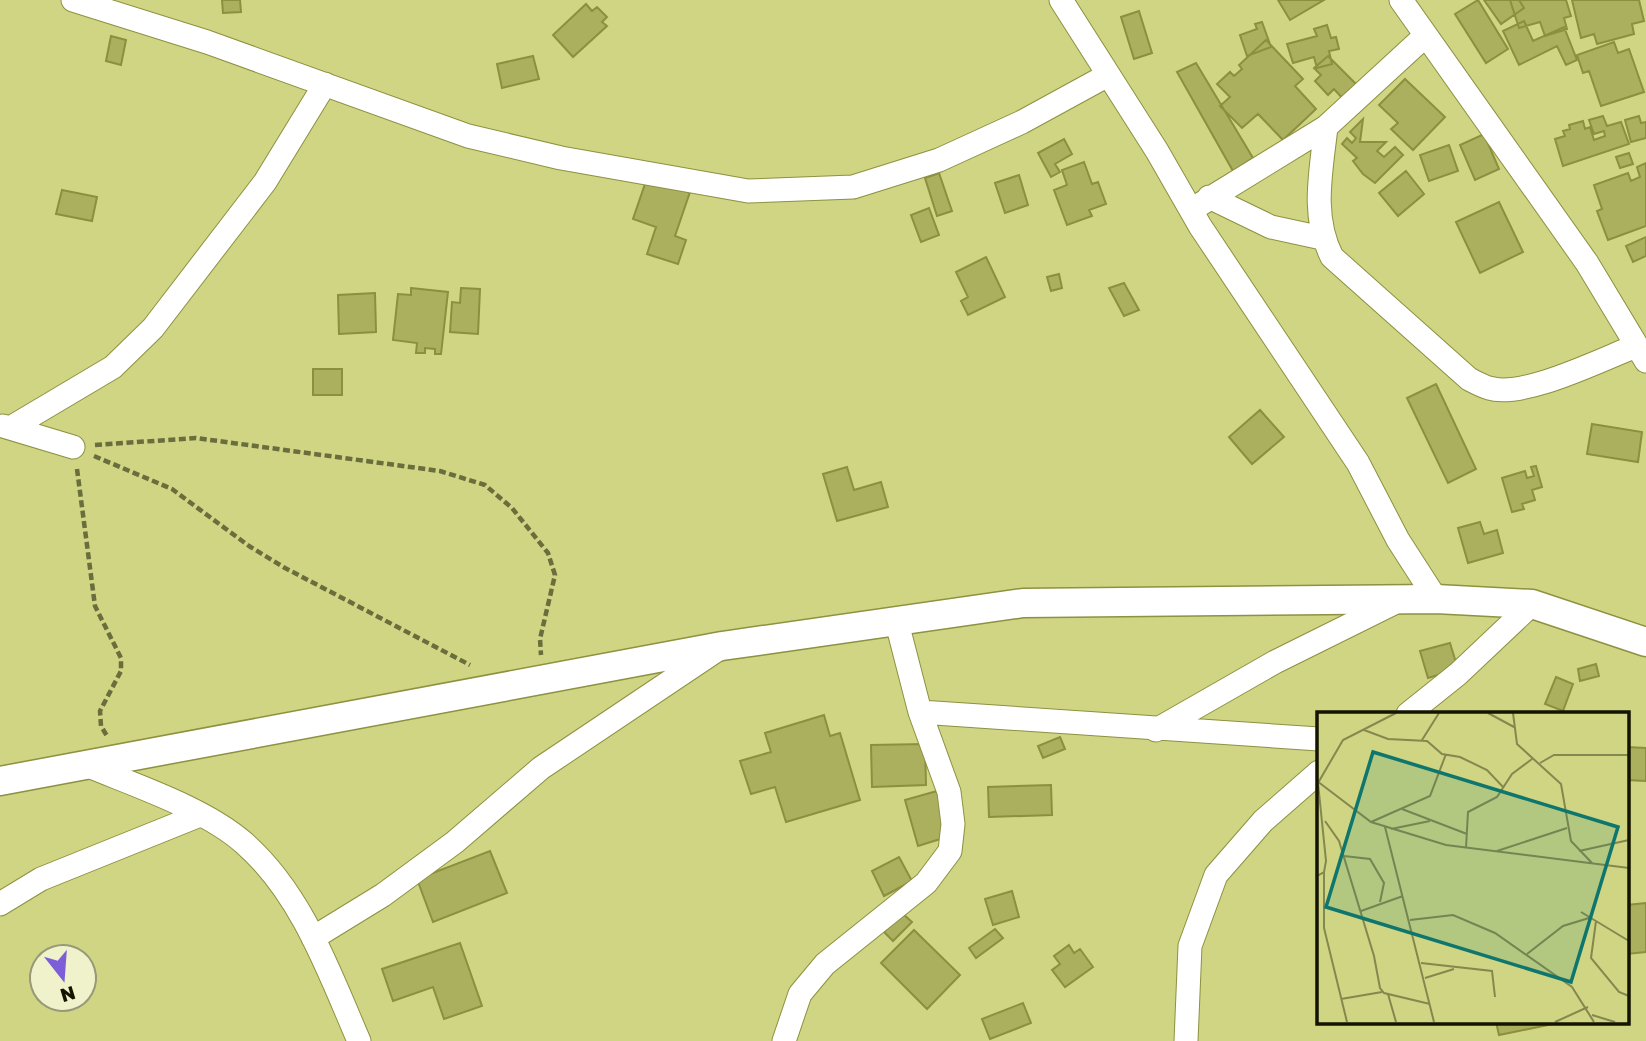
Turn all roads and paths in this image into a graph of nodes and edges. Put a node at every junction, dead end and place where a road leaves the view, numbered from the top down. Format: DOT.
graph roads {
  1 [pos="73,0"];
  2 [pos="1061,0"];
  3 [pos="1401,0"];
  4 [pos="1425,37"];
  5 [pos="1108,75"];
  6 [pos="325,84"];
  7 [pos="1326,127"];
  8 [pos="1200,203"];
  9 [pos="1322,238"];
  10 [pos="1641,354"];
  11 [pos="6,426"];
  12 [pos="73,447"];
  13 [pos="1436,599"];
  14 [pos="1401,600"];
  15 [pos="1532,604"];
  16 [pos="897,623"];
  17 [pos="1646,642"];
  18 [pos="722,646"];
  19 [pos="529,683"];
  20 [pos="920,712"];
  21 [pos="1410,712"];
  22 [pos="1156,730"];
  23 [pos="1317,739"];
  24 [pos="118,759"];
  25 [pos="86,765"];
  26 [pos="1317,774"];
  27 [pos="0,780"];
  28 [pos="200,815"];
  29 [pos="0,904"];
  30 [pos="313,938"];
  31 [pos="359,1041"];
  32 [pos="785,1041"];
  33 [pos="1186,1041"];
  1 -- 6 [label="street"];
  2 -- 5 [label="street"];
  3 -- 4 [label="street"];
  4 -- 7 [label="street"];
  4 -- 10 [label="street"];
  5 -- 6 [label="street"];
  5 -- 8 [label="street"];
  6 -- 11 [label="street"];
  7 -- 8 [label="street"];
  7 -- 9 [label="street"];
  8 -- 9 [label="street"];
  8 -- 13 [label="street"];
  9 -- 10 [label="street"];
  11 -- 12 [label="street"];
  12 -- 19 [label="path"];
  12 -- 19 [label="path"];
  12 -- 24 [label="path"];
  13 -- 14 [label="street"];
  13 -- 15 [label="street"];
  14 -- 16 [label="street"];
  14 -- 22 [label="street"];
  15 -- 17 [label="street"];
  15 -- 21 [label="street"];
  16 -- 18 [label="street"];
  16 -- 20 [label="street"];
  18 -- 19 [label="street"];
  18 -- 30 [label="street"];
  19 -- 24 [label="street"];
  20 -- 22 [label="street"];
  20 -- 32 [label="street"];
  22 -- 23 [label="street"];
  24 -- 25 [label="street"];
  25 -- 27 [label="street"];
  25 -- 28 [label="street"];
  26 -- 33 [label="street"];
  28 -- 29 [label="street"];
  28 -- 30 [label="street"];
  30 -- 31 [label="street"];
}
